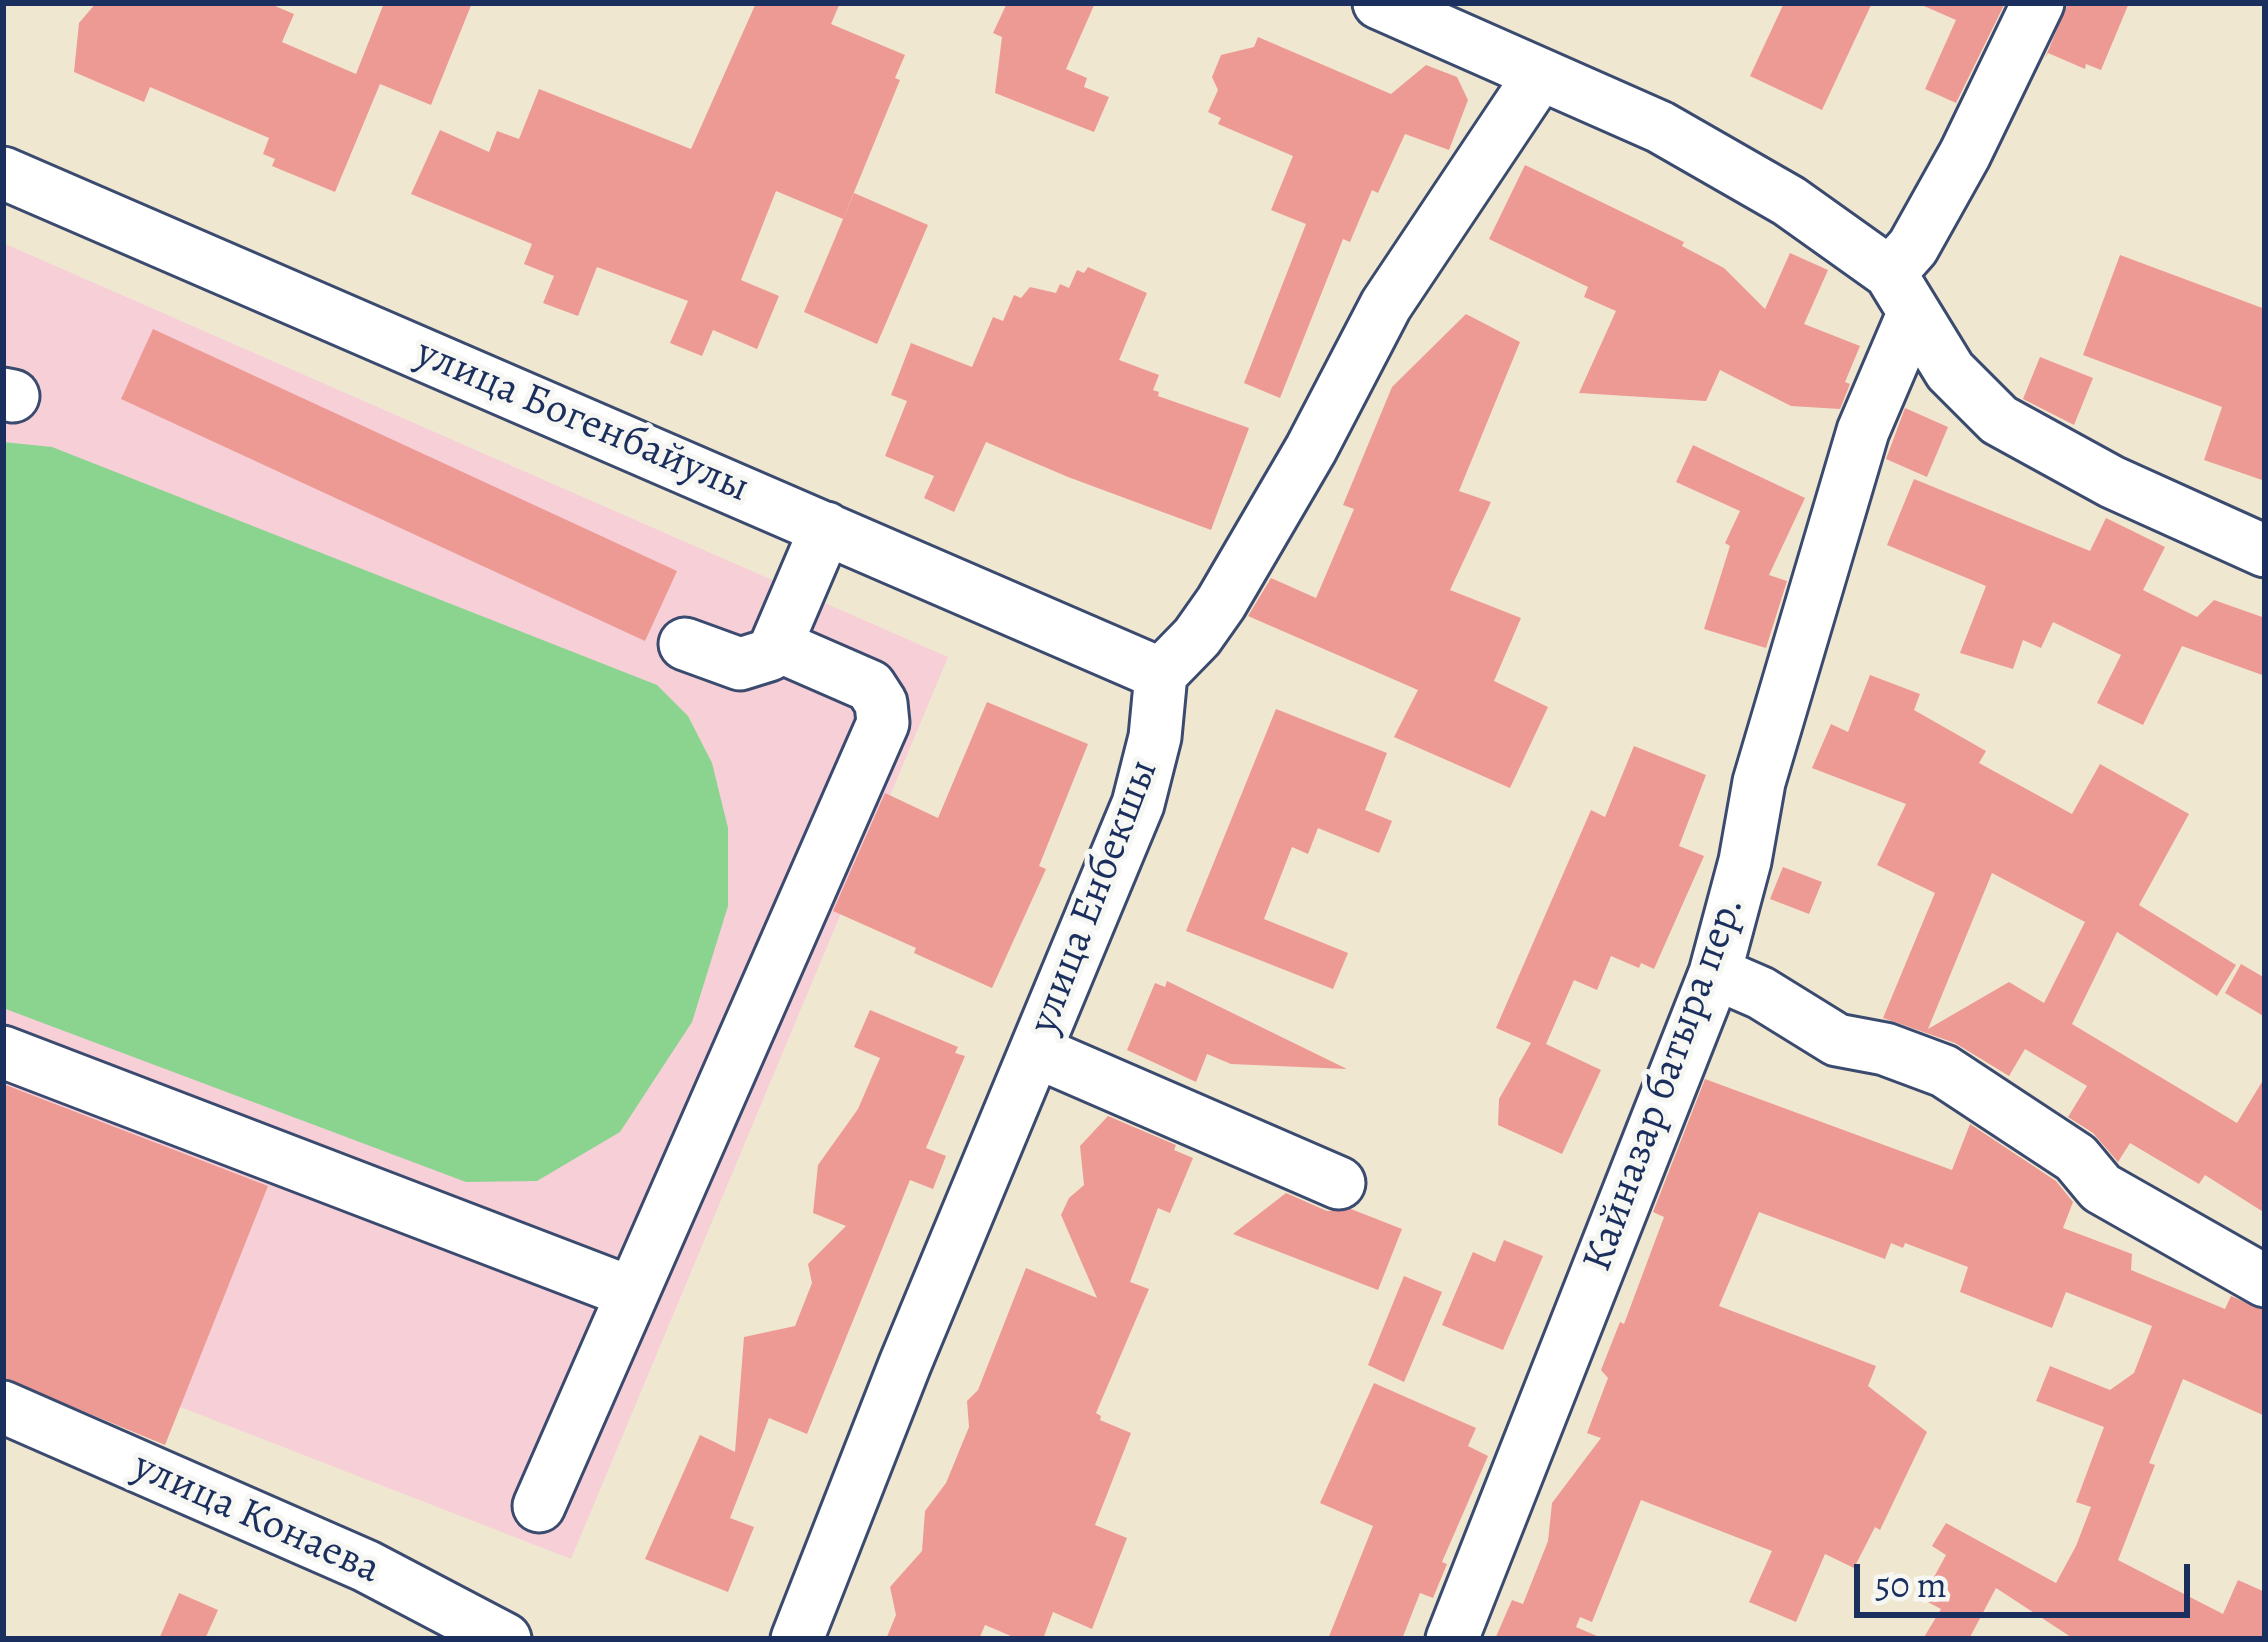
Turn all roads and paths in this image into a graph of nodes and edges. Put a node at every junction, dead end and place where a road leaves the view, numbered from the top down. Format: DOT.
graph roads {
  1 [pos="2038,3"];
  2 [pos="1392,5"];
  3 [pos="1539,76"];
  4 [pos="3,172"];
  5 [pos="1901,294"];
  6 [pos="826,528"];
  7 [pos="2265,551"];
  8 [pos="685,644"];
  9 [pos="776,645"];
  10 [pos="1161,674"];
  11 [pos="1715,974"];
  12 [pos="3,1052"];
  13 [pos="1037,1052"];
  14 [pos="1339,1183"];
  15 [pos="2265,1282"];
  16 [pos="632,1293"];
  17 [pos="3,1407"];
  18 [pos="539,1506"];
  19 [pos="505,1639"];
  20 [pos="797,1639"];
  21 [pos="1452,1639"];
  1 -- 5 [label="street, Кайназар батыра пер."];
  2 -- 3 [label="street"];
  3 -- 5 [label="street"];
  3 -- 10 [label="street"];
  4 -- 6 [label="street, улица Богенбайулы"];
  5 -- 7 [label="street"];
  5 -- 11 [label="street, Кайназар батыра пер."];
  6 -- 9 [label="street"];
  6 -- 10 [label="street, улица Богенбайулы"];
  8 -- 9 [label="street"];
  9 -- 16 [label="street"];
  10 -- 13 [label="street, улица Енбекшы"];
  11 -- 15 [label="street"];
  11 -- 21 [label="street, Кайназар батыра пер."];
  12 -- 16 [label="street"];
  13 -- 14 [label="street"];
  13 -- 20 [label="street, улица Енбекшы"];
  16 -- 18 [label="street"];
  17 -- 19 [label="street, улица Конаева"];
}
